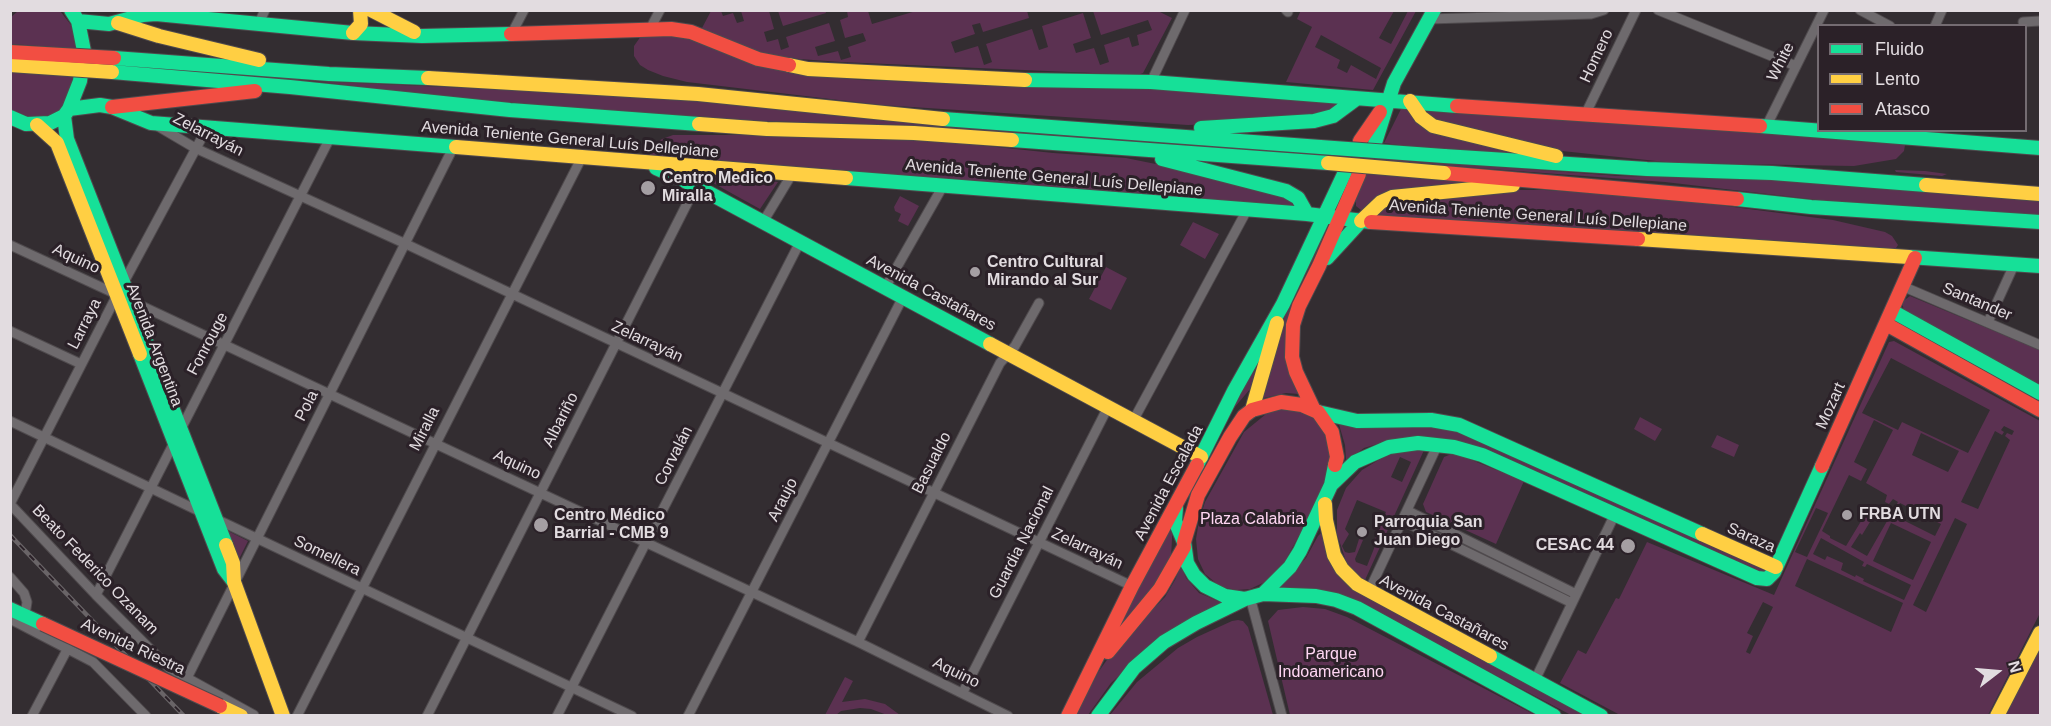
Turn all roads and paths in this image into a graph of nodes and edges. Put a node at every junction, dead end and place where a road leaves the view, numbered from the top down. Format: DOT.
graph roads {
  1 [pos="266,10"];
  2 [pos="360,10"];
  3 [pos="371,10"];
  4 [pos="524,10"];
  5 [pos="660,10"];
  6 [pos="1185,10"];
  7 [pos="1604,10"];
  8 [pos="1636,10"];
  9 [pos="1658,10"];
  10 [pos="1824,10"];
  11 [pos="1860,10"];
  12 [pos="1942,10"];
  13 [pos="2028,10"];
  14 [pos="75,14"];
  15 [pos="391,15"];
  16 [pos="1432,15"];
  17 [pos="2040,21"];
  18 [pos="118,23"];
  19 [pos="259,23"];
  20 [pos="1886,24"];
  21 [pos="1936,24"];
  22 [pos="2022,24"];
  23 [pos="650,29"];
  24 [pos="353,33"];
  25 [pos="512,33"];
  26 [pos="422,36"];
  27 [pos="10,52"];
  28 [pos="10,65"];
  29 [pos="1796,66"];
  30 [pos="329,74"];
  31 [pos="1151,82"];
  32 [pos="290,87"];
  33 [pos="1356,99"];
  34 [pos="1387,100"];
  35 [pos="1410,102"];
  36 [pos="112,107"];
  37 [pos="66,112"];
  38 [pos="1585,115"];
  39 [pos="10,117"];
  40 [pos="151,123"];
  41 [pos="32,124"];
  42 [pos="1766,127"];
  43 [pos="207,128"];
  44 [pos="1817,129"];
  45 [pos="10,130"];
  46 [pos="1121,131"];
  47 [pos="1880,132"];
  48 [pos="1972,136"];
  49 [pos="330,138"];
  50 [pos="1360,141"];
  51 [pos="1375,143"];
  52 [pos="454,146"];
  53 [pos="195,148"];
  54 [pos="1117,148"];
  55 [pos="2040,148"];
  56 [pos="582,157"];
  57 [pos="643,162"];
  58 [pos="1594,166"];
  59 [pos="696,167"];
  60 [pos="1352,173"];
  61 [pos="792,174"];
  62 [pos="1545,180"];
  63 [pos="696,186"];
  64 [pos="943,186"];
  65 [pos="301,195"];
  66 [pos="2040,195"];
  67 [pos="1247,210"];
  68 [pos="1307,214"];
  69 [pos="1333,218"];
  70 [pos="1361,221"];
  71 [pos="763,222"];
  72 [pos="2040,222"];
  73 [pos="800,242"];
  74 [pos="406,244"];
  75 [pos="10,245"];
  76 [pos="1915,258"];
  77 [pos="2014,265"];
  78 [pos="1319,266"];
  79 [pos="2040,266"];
  80 [pos="1902,286"];
  81 [pos="885,288"];
  82 [pos="124,293"];
  83 [pos="512,295"];
  84 [pos="903,297"];
  85 [pos="1039,303"];
  86 [pos="1282,304"];
  87 [pos="1889,317"];
  88 [pos="1988,322"];
  89 [pos="10,331"];
  90 [pos="226,344"];
  91 [pos="617,345"];
  92 [pos="2040,345"];
  93 [pos="1008,354"];
  94 [pos="81,364"];
  95 [pos="2040,393"];
  96 [pos="722,394"];
  97 [pos="329,395"];
  98 [pos="1108,407"];
  99 [pos="1316,410"];
  100 [pos="2040,410"];
  101 [pos="1248,413"];
  102 [pos="10,421"];
  103 [pos="1133,421"];
  104 [pos="1214,434"];
  105 [pos="177,435"];
  106 [pos="45,437"];
  107 [pos="435,443"];
  108 [pos="828,444"];
  109 [pos="1438,444"];
  110 [pos="1201,457"];
  111 [pos="151,487"];
  112 [pos="1328,491"];
  113 [pos="540,493"];
  114 [pos="933,494"];
  115 [pos="10,504"];
  116 [pos="1176,506"];
  117 [pos="202,512"];
  118 [pos="1615,514"];
  119 [pos="1406,516"];
  120 [pos="216,519"];
  121 [pos="257,539"];
  122 [pos="647,543"];
  123 [pos="1039,543"];
  124 [pos="1184,545"];
  125 [pos="1776,567"];
  126 [pos="10,577"];
  127 [pos="234,582"];
  128 [pos="1132,586"];
  129 [pos="361,589"];
  130 [pos="1369,591"];
  131 [pos="753,592"];
  132 [pos="96,595"];
  133 [pos="1253,597"];
  134 [pos="1574,598"];
  135 [pos="10,609"];
  136 [pos="18,616"];
  137 [pos="2040,633"];
  138 [pos="466,636"];
  139 [pos="858,642"];
  140 [pos="68,648"];
  141 [pos="187,678"];
  142 [pos="1087,679"];
  143 [pos="1535,680"];
  144 [pos="572,686"];
  145 [pos="963,692"];
  146 [pos="230,712"];
  147 [pos="32,716"];
  148 [pos="146,716"];
  149 [pos="254,716"];
  150 [pos="283,716"];
  151 [pos="297,716"];
  152 [pos="427,716"];
  153 [pos="557,716"];
  154 [pos="632,716"];
  155 [pos="687,716"];
  156 [pos="1008,716"];
  157 [pos="1068,716"];
  158 [pos="1098,716"];
  159 [pos="1282,716"];
  160 [pos="1554,716"];
  161 [pos="1601,716"];
  162 [pos="1997,716"];
  1 -- 19 [label="street"];
  2 -- 24 [label="main road"];
  3 -- 15 [label="main road"];
  4 -- 25 [label="street"];
  5 -- 23 [label="street"];
  6 -- 31 [label="street"];
  7 -- 16 [label="street"];
  8 -- 38 [label="street, Homero"];
  9 -- 29 [label="street"];
  10 -- 29 [label="street, White"];
  11 -- 20 [label="street"];
  12 -- 21 [label="street"];
  13 -- 22 [label="street"];
  14 -- 18 [label="main road"];
  14 -- 37 [label="main road"];
  15 -- 26 [label="main road"];
  16 -- 34 [label="main road"];
  17 -- 22 [label="street"];
  18 -- 19 [label="main road"];
  18 -- 30 [label="main road"];
  19 -- 24 [label="main road"];
  23 -- 25 [label="main road"];
  23 -- 31 [label="main road"];
  24 -- 26 [label="main road"];
  25 -- 26 [label="main road"];
  27 -- 30 [label="main road, bridge"];
  28 -- 32 [label="main road, bridge"];
  29 -- 42 [label="street, White"];
  30 -- 46 [label="main road"];
  31 -- 33 [label="main road"];
  32 -- 36 [label="main road"];
  32 -- 54 [label="main road"];
  33 -- 34 [label="main road"];
  33 -- 46 [label="main road"];
  34 -- 35 [label="main road"];
  34 -- 50 [label="main road"];
  34 -- 51 [label="main road"];
  35 -- 38 [label="main road"];
  35 -- 58 [label="main road"];
  36 -- 37 [label="main road, Avenida Teniente General Luís Dellepiane"];
  36 -- 40 [label="main road, Avenida Teniente General Luís Dellepiane"];
  37 -- 41 [label="main road, Avenida Teniente General Luís Dellepiane"];
  37 -- 82 [label="main road, Avenida Argentina"];
  38 -- 42 [label="main road"];
  39 -- 41 [label="main road"];
  40 -- 43 [label="main road, Avenida Teniente General Luís Dellepiane"];
  40 -- 53 [label="street, Zelarrayán"];
  41 -- 45 [label="main road, Avenida Teniente General Luís Dellepiane"];
  41 -- 82 [label="main road, Avenida Argentina"];
  42 -- 44 [label="main road"];
  43 -- 49 [label="main road, Avenida Teniente General Luís Dellepiane"];
  43 -- 53 [label="street, Larraya"];
  46 -- 58 [label="main road, bridge"];
  47 -- 48 [label="main road"];
  48 -- 55 [label="main road"];
  49 -- 52 [label="main road, Avenida Teniente General Luís Dellepiane"];
  49 -- 65 [label="street, Fonrouge"];
  52 -- 56 [label="main road, Avenida Teniente General Luís Dellepiane"];
  52 -- 74 [label="street, Pola"];
  53 -- 65 [label="street, Zelarrayán"];
  53 -- 82 [label="street, Larraya"];
  54 -- 62 [label="main road, bridge"];
  54 -- 68 [label="main road"];
  56 -- 57 [label="main road, Avenida Teniente General Luís Dellepiane"];
  56 -- 83 [label="street, Miralla"];
  57 -- 59 [label="main road, Avenida Teniente General Luís Dellepiane"];
  57 -- 63 [label="main road, Avenida Castañares"];
  58 -- 66 [label="main road"];
  59 -- 61 [label="main road, Avenida Teniente General Luís Dellepiane"];
  59 -- 63 [label="street, Albariño"];
  60 -- 69 [label="main road, Avenida Escalada"];
  61 -- 64 [label="main road, Avenida Teniente General Luís Dellepiane"];
  61 -- 71 [label="street"];
  62 -- 70 [label="main road"];
  62 -- 72 [label="main road"];
  63 -- 71 [label="main road, Avenida Castañares"];
  63 -- 91 [label="street, Albariño"];
  64 -- 67 [label="main road, Avenida Teniente General Luís Dellepiane"];
  64 -- 81 [label="street"];
  65 -- 74 [label="street, Zelarrayán"];
  65 -- 90 [label="street, Fonrouge"];
  67 -- 68 [label="main road, Avenida Teniente General Luís Dellepiane"];
  67 -- 103 [label="street"];
  68 -- 69 [label="main road, Avenida Teniente General Luís Dellepiane"];
  69 -- 70 [label="main road, Avenida Teniente General Luís Dellepiane"];
  69 -- 78 [label="main road, Avenida Escalada"];
  69 -- 86 [label="main road, Avenida Escalada"];
  70 -- 76 [label="main road, Avenida Teniente General Luís Dellepiane"];
  70 -- 78 [label="main road"];
  71 -- 73 [label="main road, Avenida Castañares"];
  73 -- 81 [label="main road, Avenida Castañares"];
  73 -- 96 [label="street, Corvalán"];
  74 -- 83 [label="street, Zelarrayán"];
  74 -- 97 [label="street, Pola"];
  75 -- 82 [label="street, Aquino"];
  76 -- 77 [label="main road, Avenida Teniente General Luís Dellepiane"];
  76 -- 80 [label="main road, Mozart"];
  77 -- 79 [label="main road, Avenida Teniente General Luís Dellepiane"];
  77 -- 88 [label="street"];
  78 -- 99 [label="main road, Avenida Escalada"];
  80 -- 87 [label="main road, Mozart"];
  80 -- 88 [label="street, Santander"];
  81 -- 84 [label="main road, Avenida Castañares"];
  82 -- 90 [label="street, Aquino"];
  82 -- 94 [label="street, Larraya"];
  82 -- 105 [label="main road, Avenida Argentina"];
  83 -- 91 [label="street, Zelarrayán"];
  83 -- 107 [label="street, Miralla"];
  84 -- 93 [label="main road, Avenida Castañares"];
  84 -- 108 [label="street, Araujo"];
  85 -- 93 [label="street, Basualdo"];
  86 -- 101 [label="main road, Avenida Escalada"];
  86 -- 104 [label="main road, Avenida Escalada"];
  87 -- 95 [label="main road"];
  87 -- 100 [label="main road"];
  87 -- 125 [label="main road, Mozart"];
  88 -- 92 [label="street, Santander"];
  89 -- 94 [label="street"];
  90 -- 97 [label="street, Aquino"];
  90 -- 105 [label="street, Fonrouge"];
  91 -- 96 [label="street, Zelarrayán"];
  91 -- 113 [label="street, Albariño"];
  93 -- 98 [label="main road, Avenida Castañares"];
  93 -- 114 [label="street, Basualdo"];
  94 -- 106 [label="street, Larraya"];
  96 -- 108 [label="street, Zelarrayán"];
  96 -- 122 [label="street, Corvalán"];
  97 -- 107 [label="street, Aquino"];
  97 -- 121 [label="street, Pola"];
  98 -- 103 [label="main road, Avenida Castañares"];
  98 -- 123 [label="street, Guardia Nacional"];
  99 -- 101 [label="main road"];
  99 -- 112 [label="main road"];
  99 -- 125 [label="main road, Saraza"];
  101 -- 104 [label="main road"];
  101 -- 124 [label="main road"];
  102 -- 106 [label="street, Somellera"];
  103 -- 110 [label="main road, Avenida Castañares"];
  104 -- 110 [label="main road, Avenida Escalada"];
  105 -- 111 [label="street, Fonrouge"];
  105 -- 117 [label="main road, Avenida Argentina"];
  105 -- 120 [label="main road, Avenida Argentina"];
  106 -- 111 [label="street, Somellera"];
  106 -- 115 [label="street, Larraya"];
  107 -- 113 [label="street, Aquino"];
  107 -- 129 [label="street, Miralla"];
  108 -- 114 [label="street, Zelarrayán"];
  108 -- 131 [label="street, Araujo"];
  109 -- 112 [label="main road, Saraza"];
  109 -- 118 [label="main road, Saraza"];
  109 -- 119 [label="street"];
  110 -- 116 [label="main road, Avenida Escalada"];
  111 -- 117 [label="street, Somellera"];
  111 -- 132 [label="street, Fonrouge"];
  112 -- 130 [label="main road, Avenida Castañares"];
  112 -- 133 [label="main road"];
  113 -- 122 [label="street, Aquino"];
  113 -- 138 [label="street, Albariño"];
  114 -- 123 [label="street, Zelarrayán"];
  114 -- 139 [label="street, Basualdo"];
  115 -- 132 [label="street, Beato Federico Ozanam"];
  116 -- 124 [label="main road"];
  116 -- 128 [label="main road, Avenida Escalada"];
  117 -- 120 [label="street, Somellera"];
  117 -- 127 [label="main road, Avenida Argentina"];
  118 -- 125 [label="main road, Saraza"];
  118 -- 134 [label="street"];
  119 -- 130 [label="street"];
  119 -- 134 [label="street"];
  120 -- 121 [label="street, Somellera"];
  120 -- 127 [label="main road, Avenida Argentina"];
  121 -- 127 [label="street, Pola"];
  121 -- 129 [label="street, Somellera"];
  122 -- 131 [label="street, Aquino"];
  122 -- 144 [label="street, Corvalán"];
  123 -- 128 [label="street, Zelarrayán"];
  123 -- 145 [label="street, Guardia Nacional"];
  124 -- 133 [label="main road"];
  124 -- 142 [label="main road, Avenida Escalada"];
  126 -- 136 [label="street"];
  127 -- 141 [label="street, Pola"];
  127 -- 150 [label="main road, Avenida Argentina"];
  128 -- 142 [label="main road, Avenida Escalada"];
  129 -- 138 [label="street, Somellera"];
  129 -- 151 [label="street, Miralla"];
  130 -- 143 [label="main road, Avenida Castañares"];
  131 -- 139 [label="street, Aquino"];
  131 -- 155 [label="street, Araujo"];
  132 -- 141 [label="street, Beato Federico Ozanam"];
  133 -- 158 [label="main road"];
  133 -- 159 [label="street"];
  133 -- 160 [label="main road"];
  134 -- 143 [label="street"];
  135 -- 136 [label="main road, Avenida Riestra"];
  136 -- 140 [label="street"];
  136 -- 146 [label="main road, Avenida Riestra, bridge"];
  137 -- 162 [label="main road"];
  138 -- 144 [label="street, Somellera"];
  138 -- 152 [label="street, Albariño"];
  139 -- 145 [label="street, Aquino"];
  140 -- 147 [label="street"];
  140 -- 148 [label="street"];
  141 -- 149 [label="street, Avenida Riestra"];
  142 -- 157 [label="main road, Avenida Escalada"];
  143 -- 161 [label="main road, Avenida Castañares"];
  144 -- 153 [label="street, Corvalán"];
  144 -- 154 [label="street, Somellera"];
  145 -- 156 [label="street, Aquino"];
}
